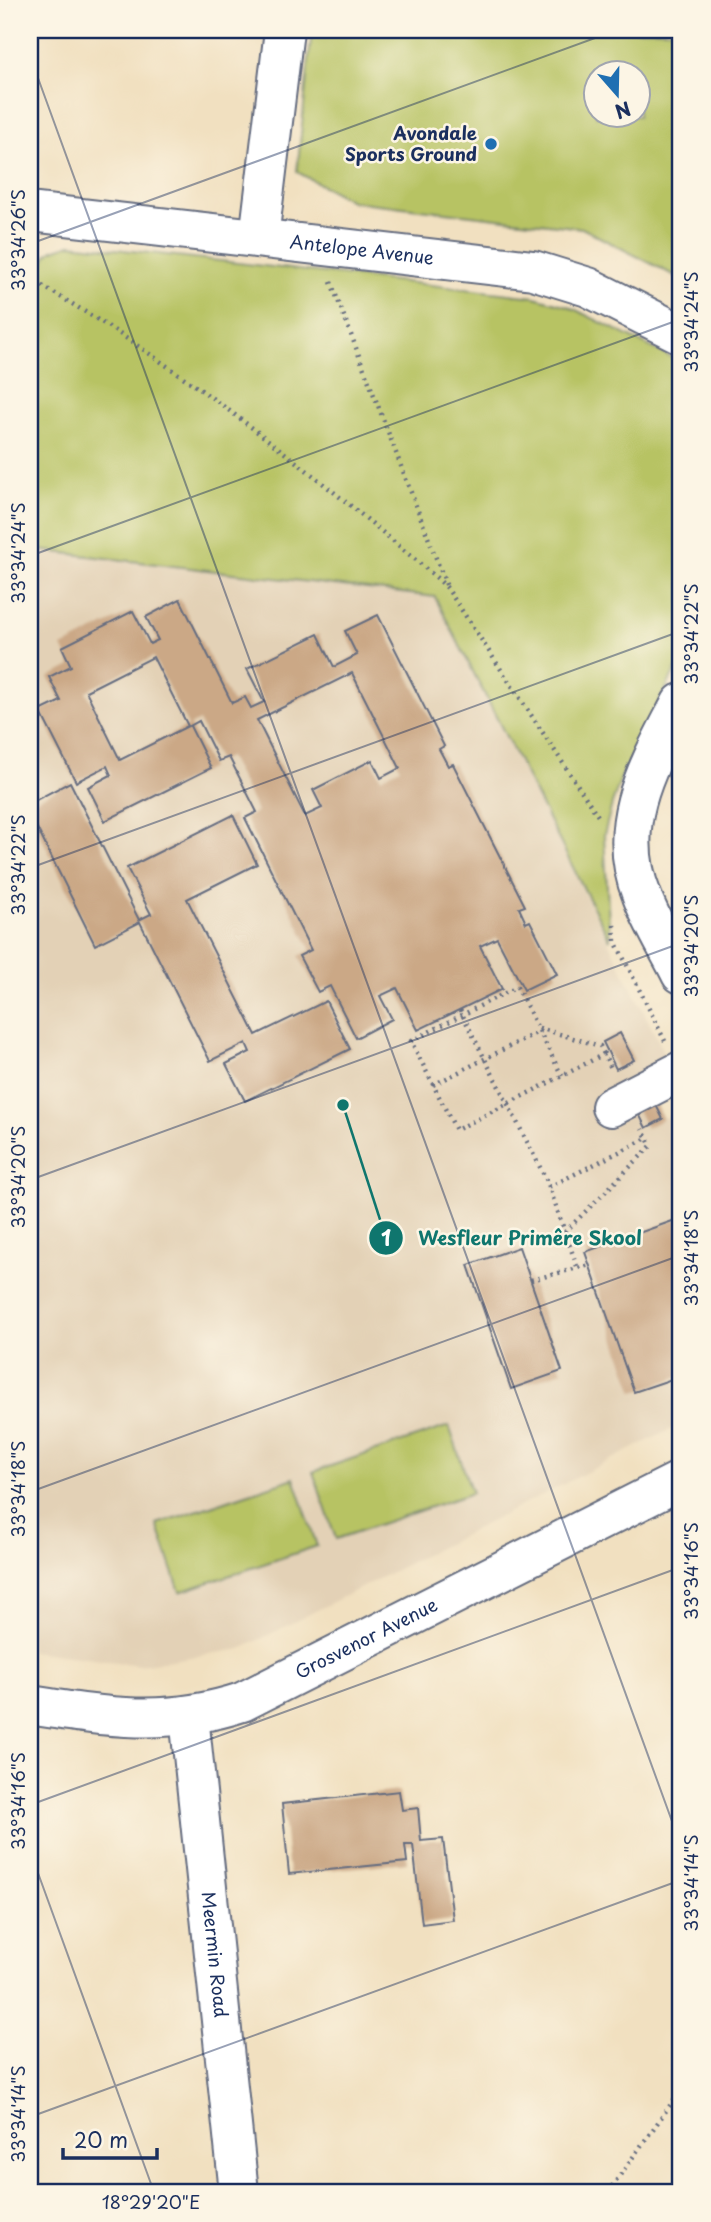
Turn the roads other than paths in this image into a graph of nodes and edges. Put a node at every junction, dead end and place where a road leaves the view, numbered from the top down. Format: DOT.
graph roads {
  1 [pos="284,30"];
  2 [pos="30,212"];
  3 [pos="259,238"];
  4 [pos="681,334"];
  5 [pos="681,703"];
  6 [pos="681,974"];
  7 [pos="681,1071"];
  8 [pos="619,1102"];
  9 [pos="681,1480"];
  10 [pos="30,1705"];
  11 [pos="189,1716"];
  12 [pos="239,2192"];
  1 -- 3 [label="street"];
  2 -- 3 [label="street, Antelope Avenue"];
  3 -- 4 [label="street, Antelope Avenue"];
  5 -- 6 [label="street"];
  7 -- 8 [label="street"];
  9 -- 11 [label="street, Grosvenor Avenue"];
  10 -- 11 [label="street, Grosvenor Avenue"];
  11 -- 12 [label="street, Meermin Road"];
}
